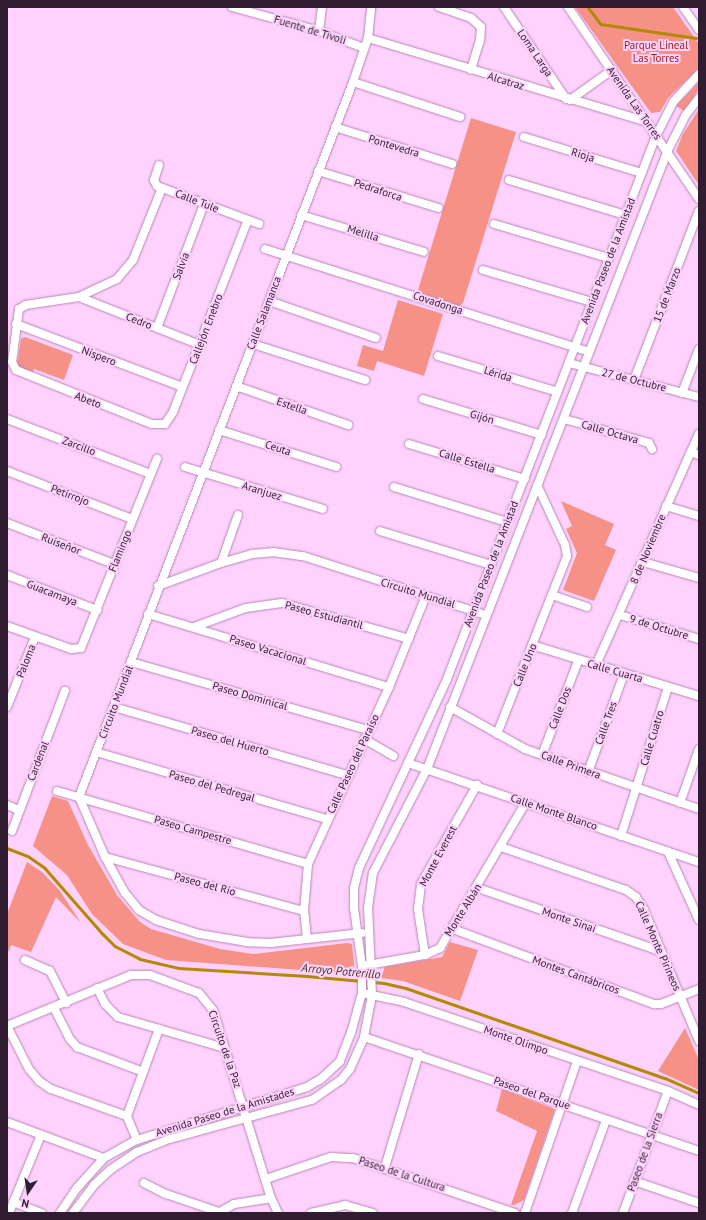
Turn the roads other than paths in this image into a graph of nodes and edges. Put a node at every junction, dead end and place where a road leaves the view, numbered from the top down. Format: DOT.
graph roads {
  1 [pos="232,7"];
  2 [pos="322,7"];
  3 [pos="370,7"];
  4 [pos="439,7"];
  5 [pos="504,7"];
  6 [pos="568,7"];
  7 [pos="686,9"];
  8 [pos="699,30"];
  9 [pos="319,31"];
  10 [pos="368,38"];
  11 [pos="364,48"];
  12 [pos="471,70"];
  13 [pos="612,70"];
  14 [pos="699,74"];
  15 [pos="353,82"];
  16 [pos="699,98"];
  17 [pos="568,99"];
  18 [pos="460,117"];
  19 [pos="644,121"];
  20 [pos="335,127"];
  21 [pos="656,136"];
  22 [pos="524,137"];
  23 [pos="668,150"];
  24 [pos="452,164"];
  25 [pos="159,165"];
  26 [pos="318,171"];
  27 [pos="642,173"];
  28 [pos="509,180"];
  29 [pos="162,188"];
  30 [pos="699,199"];
  31 [pos="204,204"];
  32 [pos="438,208"];
  33 [pos="699,211"];
  34 [pos="301,215"];
  35 [pos="626,215"];
  36 [pos="248,220"];
  37 [pos="259,224"];
  38 [pos="494,224"];
  39 [pos="265,249"];
  40 [pos="424,252"];
  41 [pos="286,255"];
  42 [pos="609,258"];
  43 [pos="483,270"];
  44 [pos="79,297"];
  45 [pos="270,301"];
  46 [pos="592,302"];
  47 [pos="16,324"];
  48 [pos="157,328"];
  49 [pos="376,338"];
  50 [pos="253,344"];
  51 [pos="200,345"];
  52 [pos="575,347"];
  53 [pos="10,349"];
  54 [pos="699,349"];
  55 [pos="589,352"];
  56 [pos="438,356"];
  57 [pos="10,361"];
  58 [pos="569,363"];
  59 [pos="583,367"];
  60 [pos="365,380"];
  61 [pos="634,380"];
  62 [pos="236,386"];
  63 [pos="183,387"];
  64 [pos="558,392"];
  65 [pos="682,392"];
  66 [pos="699,397"];
  67 [pos="423,399"];
  68 [pos="7,419"];
  69 [pos="564,419"];
  70 [pos="152,424"];
  71 [pos="348,425"];
  72 [pos="219,430"];
  73 [pos="699,434"];
  74 [pos="542,435"];
  75 [pos="409,444"];
  76 [pos="652,448"];
  77 [pos="695,454"];
  78 [pos="156,459"];
  79 [pos="184,467"];
  80 [pos="336,467"];
  81 [pos="7,471"];
  82 [pos="202,473"];
  83 [pos="150,474"];
  84 [pos="525,479"];
  85 [pos="537,485"];
  86 [pos="394,487"];
  87 [pos="666,506"];
  88 [pos="322,509"];
  89 [pos="238,515"];
  90 [pos="699,516"];
  91 [pos="132,519"];
  92 [pos="507,522"];
  93 [pos="7,524"];
  94 [pos="380,531"];
  95 [pos="643,562"];
  96 [pos="221,563"];
  97 [pos="114,564"];
  98 [pos="491,565"];
  99 [pos="7,575"];
  100 [pos="699,578"];
  101 [pos="158,586"];
  102 [pos="552,595"];
  103 [pos="426,596"];
  104 [pos="587,607"];
  105 [pos="97,610"];
  106 [pos="473,610"];
  107 [pos="148,614"];
  108 [pos="486,615"];
  109 [pos="620,615"];
  110 [pos="7,626"];
  111 [pos="194,627"];
  112 [pos="35,637"];
  113 [pos="409,639"];
  114 [pos="699,640"];
  115 [pos="532,645"];
  116 [pos="578,661"];
  117 [pos="131,662"];
  118 [pos="596,665"];
  119 [pos="624,674"];
  120 [pos="389,687"];
  121 [pos="668,687"];
  122 [pos="65,691"];
  123 [pos="699,696"];
  124 [pos="7,707"];
  125 [pos="114,707"];
  126 [pos="450,707"];
  127 [pos="368,730"];
  128 [pos="497,734"];
  129 [pos="364,739"];
  130 [pos="699,749"];
  131 [pos="96,752"];
  132 [pos="542,755"];
  133 [pos="394,756"];
  134 [pos="408,763"];
  135 [pos="427,768"];
  136 [pos="588,772"];
  137 [pos="346,775"];
  138 [pos="477,785"];
  139 [pos="636,789"];
  140 [pos="57,791"];
  141 [pos="79,796"];
  142 [pos="526,802"];
  143 [pos="680,803"];
  144 [pos="7,805"];
  145 [pos="699,809"];
  146 [pos="19,810"];
  147 [pos="327,820"];
  148 [pos="12,831"];
  149 [pos="621,836"];
  150 [pos="501,847"];
  151 [pos="669,854"];
  152 [pos="105,857"];
  153 [pos="699,862"];
  154 [pos="308,864"];
  155 [pos="478,888"];
  156 [pos="304,911"];
  157 [pos="699,920"];
  158 [pos="453,929"];
  159 [pos="369,932"];
  160 [pos="358,933"];
  161 [pos="307,938"];
  162 [pos="660,951"];
  163 [pos="425,954"];
  164 [pos="24,960"];
  165 [pos="372,964"];
  166 [pos="362,966"];
  167 [pos="97,988"];
  168 [pos="699,989"];
  169 [pos="362,990"];
  170 [pos="373,991"];
  171 [pos="681,997"];
  172 [pos="66,1003"];
  173 [pos="54,1008"];
  174 [pos="7,1026"];
  175 [pos="159,1029"];
  176 [pos="364,1037"];
  177 [pos="699,1041"];
  178 [pos="225,1048"];
  179 [pos="419,1054"];
  180 [pos="577,1061"];
  181 [pos="143,1072"];
  182 [pos="668,1091"];
  183 [pos="563,1104"];
  184 [pos="699,1105"];
  185 [pos="243,1106"];
  186 [pos="127,1116"];
  187 [pos="247,1119"];
  188 [pos="606,1120"];
  189 [pos="7,1122"];
  190 [pos="41,1135"];
  191 [pos="651,1135"];
  192 [pos="137,1140"];
  193 [pos="699,1151"];
  194 [pos="104,1158"];
  195 [pos="385,1166"];
  196 [pos="266,1179"];
  197 [pos="634,1181"];
  198 [pos="144,1183"];
  199 [pos="271,1198"];
  200 [pos="13,1202"];
  201 [pos="699,1203"];
  202 [pos="219,1212"];
  203 [pos="9,1213"];
  204 [pos="42,1213"];
  205 [pos="60,1213"];
  206 [pos="73,1213"];
  207 [pos="278,1213"];
  208 [pos="311,1213"];
  209 [pos="373,1213"];
  210 [pos="515,1213"];
  211 [pos="525,1213"];
  212 [pos="572,1213"];
  213 [pos="623,1213"];
  1 -- 9 [label="street, Fuente de Tívoli"];
  2 -- 9 [label="street"];
  3 -- 10 [label="street, Calle Salamanca"];
  4 -- 12 [label="street"];
  5 -- 17 [label="street, Loma Larga"];
  6 -- 13 [label="street, Avenida Las Torres"];
  7 -- 8 [label="street"];
  9 -- 11 [label="street, Fuente de Tívoli"];
  10 -- 11 [label="street, Calle Salamanca"];
  10 -- 12 [label="street, Alcatraz"];
  11 -- 15 [label="street, Calle Salamanca"];
  12 -- 17 [label="street, Alcatraz"];
  13 -- 17 [label="street"];
  13 -- 19 [label="street, Avenida Las Torres"];
  14 -- 21 [label="street, Avenida Paseo de la Amistad"];
  15 -- 18 [label="street"];
  15 -- 20 [label="street, Calle Salamanca"];
  16 -- 23 [label="street, Avenida Paseo de la Amistad"];
  17 -- 19 [label="street, Alcatraz"];
  19 -- 21 [label="street, Avenida Las Torres"];
  20 -- 24 [label="street, Pontevedra"];
  20 -- 26 [label="street, Calle Salamanca"];
  21 -- 23 [label="street, Avenida Las Torres"];
  21 -- 27 [label="street, Avenida Paseo de la Amistad"];
  22 -- 27 [label="street, Rioja"];
  23 -- 30 [label="street, Avenida Las Torres"];
  23 -- 55 [label="street, Avenida Paseo de la Amistad"];
  25 -- 29 [label="street, Calle Tule"];
  26 -- 32 [label="street, Pedraforca"];
  26 -- 34 [label="street, Calle Salamanca"];
  27 -- 35 [label="street, Avenida Paseo de la Amistad"];
  28 -- 35 [label="street"];
  29 -- 31 [label="street, Calle Tule"];
  29 -- 44 [label="street"];
  31 -- 36 [label="street, Calle Tule"];
  31 -- 48 [label="street, Salvia"];
  33 -- 61 [label="street, 15 de Marzo"];
  34 -- 40 [label="street, Melilla"];
  34 -- 41 [label="street, Calle Salamanca"];
  35 -- 42 [label="street, Avenida Paseo de la Amistad"];
  36 -- 37 [label="street, Calle Tule"];
  36 -- 51 [label="street, Callejón Enebro"];
  38 -- 42 [label="street"];
  39 -- 41 [label="street, Covadonga"];
  41 -- 45 [label="street, Calle Salamanca"];
  41 -- 52 [label="street, Covadonga"];
  42 -- 46 [label="street, Avenida Paseo de la Amistad"];
  43 -- 46 [label="street"];
  44 -- 47 [label="street"];
  44 -- 48 [label="street, Cedro"];
  45 -- 49 [label="street"];
  45 -- 50 [label="street, Calle Salamanca"];
  46 -- 52 [label="street, Avenida Paseo de la Amistad"];
  47 -- 53 [label="street"];
  47 -- 63 [label="street, Níspero"];
  48 -- 51 [label="street, Cedro"];
  50 -- 60 [label="street"];
  50 -- 62 [label="street, Calle Salamanca"];
  51 -- 63 [label="street, Callejón Enebro"];
  52 -- 55 [label="street, Covadonga"];
  52 -- 58 [label="street, Avenida Paseo de la Amistad"];
  53 -- 57 [label="street"];
  54 -- 65 [label="street"];
  55 -- 59 [label="street, Avenida Paseo de la Amistad"];
  56 -- 64 [label="street, Lérida"];
  57 -- 70 [label="street, Abeto"];
  58 -- 59 [label="street, 27 de Octubre"];
  58 -- 64 [label="street, Avenida Paseo de la Amistad"];
  59 -- 61 [label="street, 27 de Octubre"];
  59 -- 69 [label="street, Avenida Paseo de la Amistad"];
  61 -- 65 [label="street, 27 de Octubre"];
  62 -- 71 [label="street, Estella"];
  62 -- 72 [label="street, Calle Salamanca"];
  63 -- 70 [label="street, Callejón Enebro"];
  64 -- 74 [label="street, Avenida Paseo de la Amistad"];
  65 -- 66 [label="street, 27 de Octubre"];
  67 -- 74 [label="street, Gijón"];
  68 -- 83 [label="street, Zarcillo"];
  69 -- 76 [label="street, Calle Octava"];
  69 -- 85 [label="street, Avenida Paseo de la Amistad"];
  72 -- 80 [label="street, Ceuta"];
  72 -- 82 [label="street, Calle Salamanca"];
  73 -- 77 [label="street, 8 de Noviembre"];
  74 -- 84 [label="street, Avenida Paseo de la Amistad"];
  75 -- 84 [label="street, Calle Estella"];
  77 -- 87 [label="street, 8 de Noviembre"];
  78 -- 83 [label="street, Flamingo"];
  79 -- 82 [label="street, Aranjuez"];
  81 -- 91 [label="street, Petirrojo"];
  82 -- 88 [label="street, Aranjuez"];
  82 -- 101 [label="street, Calle Salamanca"];
  83 -- 91 [label="street, Flamingo"];
  84 -- 92 [label="street, Avenida Paseo de la Amistad"];
  85 -- 102 [label="street, Calle Uno"];
  85 -- 108 [label="street, Avenida Paseo de la Amistad"];
  86 -- 92 [label="street"];
  87 -- 90 [label="street"];
  87 -- 95 [label="street, 8 de Noviembre"];
  89 -- 96 [label="street"];
  91 -- 97 [label="street, Flamingo"];
  92 -- 98 [label="street, Avenida Paseo de la Amistad"];
  93 -- 97 [label="street, Ruiseñor"];
  94 -- 98 [label="street"];
  95 -- 100 [label="street"];
  95 -- 109 [label="street, 8 de Noviembre"];
  96 -- 101 [label="street, Circuito Mundial"];
  96 -- 103 [label="street, Circuito Mundial"];
  97 -- 105 [label="street, Flamingo"];
  98 -- 106 [label="street, Avenida Paseo de la Amistad"];
  99 -- 105 [label="street, Guacamaya"];
  101 -- 107 [label="street, Circuito Mundial"];
  102 -- 104 [label="street"];
  102 -- 115 [label="street, Calle Uno"];
  103 -- 106 [label="street, Circuito Mundial"];
  103 -- 113 [label="street, Calle Paseo del Paraíso"];
  105 -- 112 [label="street, Flamingo"];
  106 -- 108 [label="street, Circuito Mundial"];
  106 -- 134 [label="street, Avenida Paseo de la Amistad"];
  107 -- 111 [label="street, Paseo Vacacional"];
  107 -- 117 [label="street, Circuito Mundial"];
  108 -- 126 [label="street, Avenida Paseo de la Amistad"];
  109 -- 114 [label="street, 9 de Octubre"];
  109 -- 118 [label="street, 8 de Noviembre"];
  110 -- 112 [label="street"];
  111 -- 113 [label="street, Paseo Estudiantil"];
  111 -- 120 [label="street, Paseo Vacacional"];
  112 -- 124 [label="street, Paloma"];
  113 -- 120 [label="street, Calle Paseo del Paraíso"];
  115 -- 116 [label="street, Calle Cuarta"];
  115 -- 128 [label="street, Calle Uno"];
  116 -- 118 [label="street, Calle Cuarta"];
  116 -- 132 [label="street, Calle Dos"];
  117 -- 125 [label="street, Circuito Mundial"];
  117 -- 127 [label="street, Paseo Dominical"];
  118 -- 119 [label="street, Calle Cuarta"];
  119 -- 121 [label="street, Calle Cuarta"];
  119 -- 136 [label="street, Calle Tres"];
  120 -- 127 [label="street, Calle Paseo del Paraíso"];
  121 -- 123 [label="street, Calle Cuarta"];
  121 -- 139 [label="street, Calle Cuatro"];
  122 -- 146 [label="street, Cardenal"];
  125 -- 131 [label="street, Circuito Mundial"];
  125 -- 137 [label="street, Paseo del Huerto"];
  126 -- 128 [label="street, Calle Primera"];
  126 -- 135 [label="street, Avenida Paseo de la Amistad"];
  127 -- 129 [label="street, Calle Paseo del Paraíso"];
  128 -- 132 [label="street, Calle Primera"];
  129 -- 133 [label="street"];
  129 -- 137 [label="street, Calle Paseo del Paraíso"];
  130 -- 143 [label="street"];
  131 -- 141 [label="street, Circuito Mundial"];
  131 -- 147 [label="street, Paseo del Pedregal"];
  132 -- 136 [label="street, Calle Primera"];
  134 -- 135 [label="street, Calle Monte Blanco"];
  134 -- 160 [label="street, Avenida Paseo de la Amistad"];
  135 -- 138 [label="street, Calle Monte Blanco"];
  135 -- 159 [label="street, Avenida Paseo de la Amistad"];
  136 -- 139 [label="street, Calle Primera"];
  137 -- 147 [label="street, Calle Paseo del Paraíso"];
  138 -- 142 [label="street, Calle Monte Blanco"];
  138 -- 163 [label="street, Monte Everest"];
  139 -- 143 [label="street, Calle Primera"];
  139 -- 149 [label="street, Calle Cuatro"];
  140 -- 141 [label="street, Paseo Campestre"];
  141 -- 152 [label="street"];
  141 -- 154 [label="street, Paseo Campestre"];
  142 -- 149 [label="street, Calle Monte Blanco"];
  142 -- 150 [label="street, Monte Albán"];
  143 -- 145 [label="street, Calle Primera"];
  144 -- 146 [label="street"];
  146 -- 148 [label="street, Cardenal"];
  147 -- 154 [label="street, Calle Paseo del Paraíso"];
  149 -- 151 [label="street, Calle Monte Blanco"];
  150 -- 155 [label="street, Monte Albán"];
  150 -- 162 [label="street, Calle Monte Pirineos"];
  151 -- 153 [label="street, Calle Monte Blanco"];
  151 -- 157 [label="street"];
  152 -- 156 [label="street, Paseo del Río"];
  152 -- 161 [label="street"];
  154 -- 156 [label="street, Calle Paseo del Paraíso"];
  155 -- 158 [label="street, Monte Albán"];
  155 -- 162 [label="street, Monte Sinaí"];
  156 -- 161 [label="street, Calle Paseo del Paraíso"];
  158 -- 163 [label="street, Monte Albán"];
  158 -- 171 [label="street, Montes Cantábricos"];
  159 -- 160 [label="street"];
  159 -- 165 [label="street, Avenida Paseo de la Amistad"];
  160 -- 161 [label="street"];
  160 -- 166 [label="street, Avenida Paseo de la Amistad"];
  162 -- 171 [label="street, Calle Monte Pirineos"];
  163 -- 165 [label="street, Monte Albán"];
  164 -- 172 [label="street"];
  165 -- 166 [label="street, Monte Albán"];
  165 -- 170 [label="street, Avenida Paseo de la Amistad"];
  166 -- 169 [label="street, Avenida Paseo de la Amistad"];
  167 -- 172 [label="street, Circuito de la Paz"];
  167 -- 175 [label="street"];
  167 -- 178 [label="street, Circuito de la Paz"];
  168 -- 171 [label="street, Montes Cantábricos"];
  169 -- 170 [label="street, Monte Olimpo"];
  169 -- 185 [label="street, Avenida Paseo de la Amistades"];
  170 -- 176 [label="street, Avenida Paseo de la Amistades"];
  170 -- 180 [label="street, Monte Olimpo"];
  171 -- 177 [label="street, Calle Monte Pirineos"];
  172 -- 173 [label="street, Circuito de la Paz"];
  173 -- 174 [label="street, Circuito de la Paz"];
  173 -- 181 [label="street"];
  174 -- 186 [label="street"];
  175 -- 178 [label="street"];
  175 -- 181 [label="street"];
  176 -- 179 [label="street, Paseo del Parque"];
  176 -- 187 [label="street, Avenida Paseo de la Amistades"];
  178 -- 185 [label="street, Circuito de la Paz"];
  179 -- 183 [label="street, Paseo del Parque"];
  179 -- 195 [label="street"];
  180 -- 182 [label="street, Monte Olimpo"];
  180 -- 183 [label="street"];
  181 -- 186 [label="street"];
  182 -- 184 [label="street, Monte Olimpo"];
  182 -- 191 [label="street, Paseo de la Sierra"];
  183 -- 188 [label="street, Paseo del Parque"];
  183 -- 211 [label="street"];
  185 -- 187 [label="street, Circuito de la Paz"];
  185 -- 192 [label="street, Avenida Paseo de la Amistades"];
  186 -- 192 [label="street"];
  187 -- 196 [label="street, Circuito de la Paz"];
  187 -- 206 [label="street, Avenida Paseo de la Amistades"];
  188 -- 191 [label="street, Paseo del Parque"];
  188 -- 212 [label="street"];
  189 -- 190 [label="street"];
  190 -- 194 [label="street"];
  190 -- 200 [label="street"];
  191 -- 193 [label="street, Paseo del Parque"];
  191 -- 197 [label="street, Paseo de la Sierra"];
  192 -- 194 [label="street, Avenida Paseo de la Amistades"];
  194 -- 205 [label="street, Avenida Paseo de la Amistades"];
  195 -- 196 [label="street, Paseo de la Cultura"];
  195 -- 210 [label="street, Paseo de la Cultura"];
  196 -- 199 [label="street, Circuito de la Paz"];
  197 -- 201 [label="street"];
  197 -- 213 [label="street, Paseo de la Sierra"];
  198 -- 202 [label="street"];
  199 -- 202 [label="street"];
  199 -- 207 [label="street, Circuito de la Paz"];
  200 -- 203 [label="street"];
  200 -- 204 [label="street"];
  208 -- 209 [label="street"];
}
